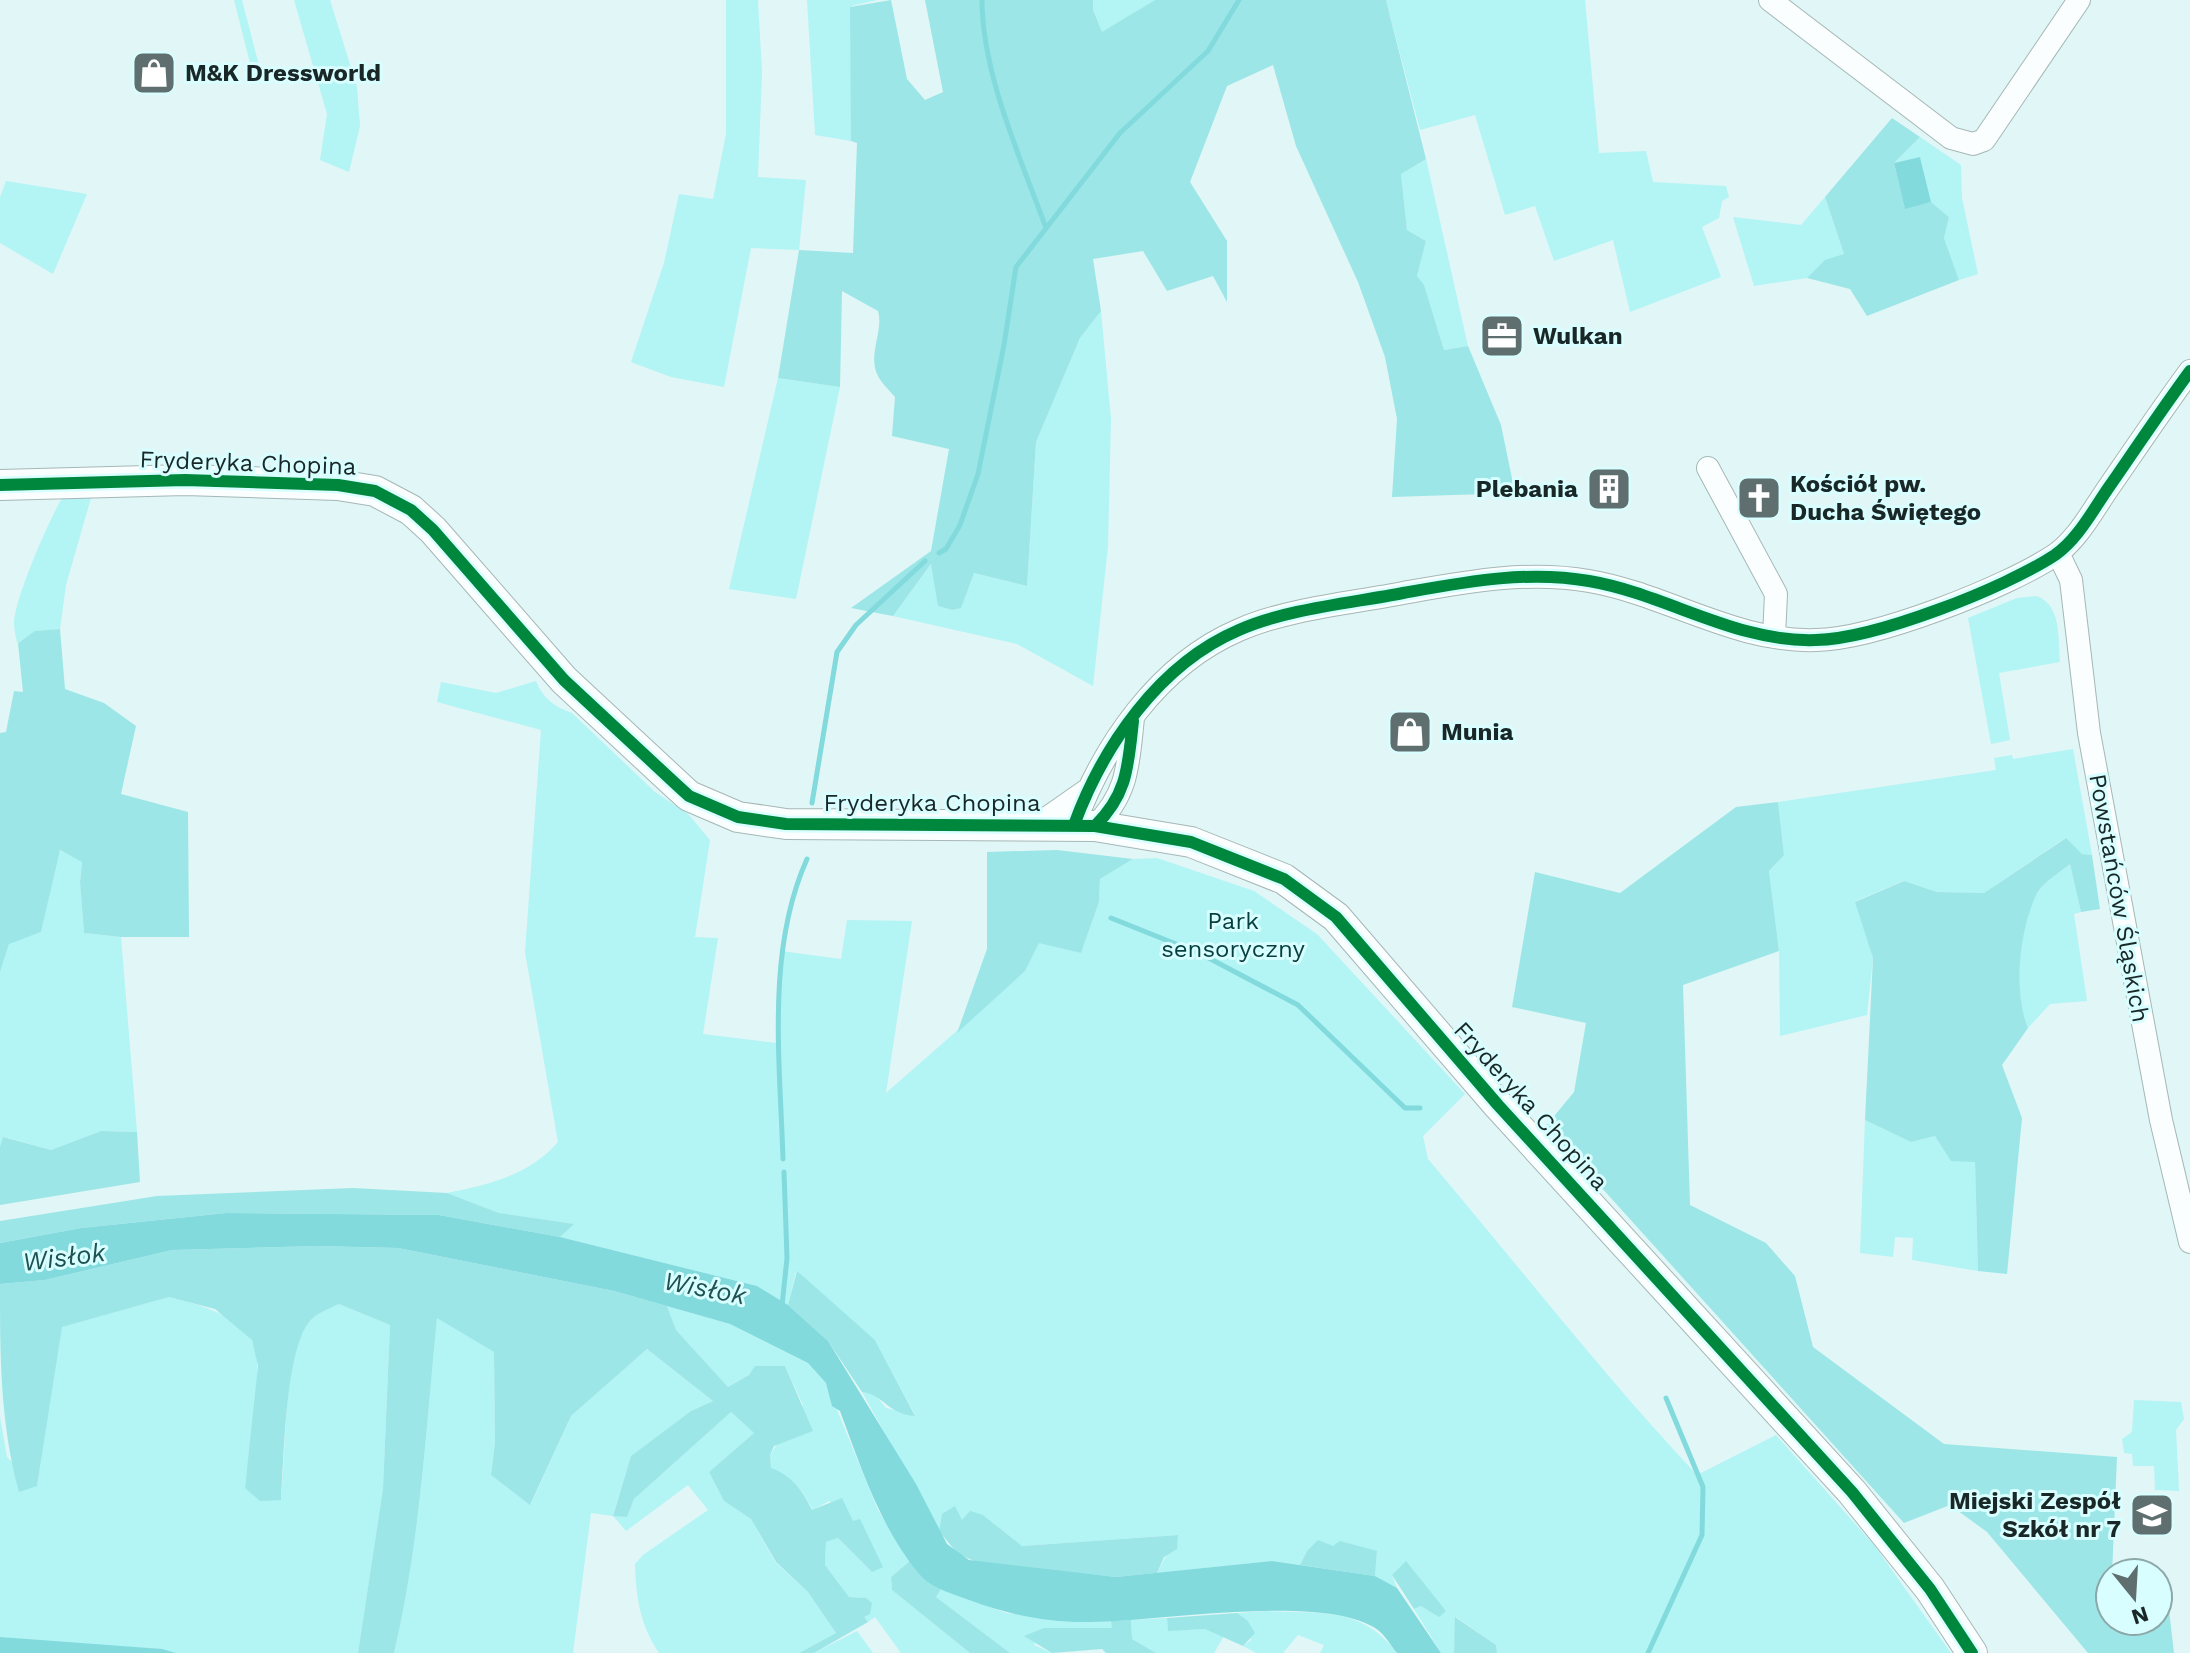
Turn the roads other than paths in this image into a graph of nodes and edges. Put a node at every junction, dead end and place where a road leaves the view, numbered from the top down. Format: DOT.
graph roads {
  1 [pos="1770,0"];
  2 [pos="2079,0"];
  3 [pos="2190,371"];
  4 [pos="1708,468"];
  5 [pos="0,485"];
  6 [pos="2058,553"];
  7 [pos="1774,637"];
  8 [pos="1134,717"];
  9 [pos="1087,790"];
  10 [pos="1122,792"];
  11 [pos="1084,825"];
  12 [pos="1034,827"];
  13 [pos="1155,834"];
  14 [pos="2190,1242"];
  15 [pos="1972,1653"];
  1 -- 2 [label="street"];
  3 -- 6 [label="street"];
  4 -- 7 [label="street"];
  5 -- 12 [label="street, Fryderyka Chopina"];
  6 -- 7 [label="street"];
  6 -- 14 [label="street, Powstańców Śląskich"];
  7 -- 8 [label="street"];
  8 -- 9 [label="street"];
  8 -- 10 [label="street"];
  9 -- 11 [label="street"];
  9 -- 12 [label="street"];
  10 -- 11 [label="street"];
  10 -- 13 [label="street"];
  11 -- 12 [label="street, Fryderyka Chopina"];
  11 -- 13 [label="street, Fryderyka Chopina"];
  13 -- 15 [label="street, Fryderyka Chopina"];
}
